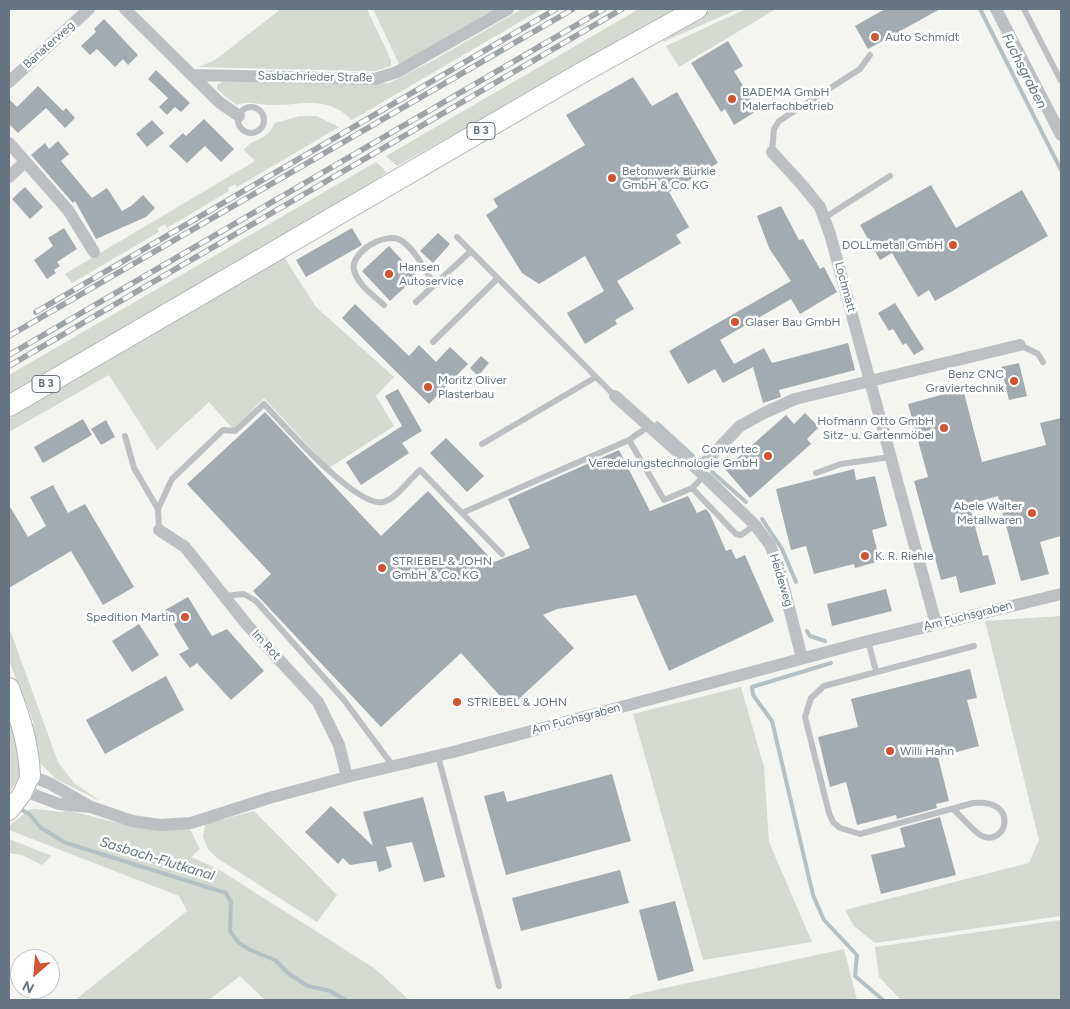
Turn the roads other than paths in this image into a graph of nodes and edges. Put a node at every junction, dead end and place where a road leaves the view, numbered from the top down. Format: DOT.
graph roads {
  1 [pos="89,9"];
  2 [pos="126,9"];
  3 [pos="508,9"];
  4 [pos="697,9"];
  5 [pos="996,9"];
  6 [pos="1024,9"];
  7 [pos="870,55"];
  8 [pos="194,75"];
  9 [pos="1061,81"];
  10 [pos="9,82"];
  11 [pos="239,116"];
  12 [pos="1061,135"];
  13 [pos="9,143"];
  14 [pos="772,152"];
  15 [pos="25,162"];
  16 [pos="890,176"];
  17 [pos="9,177"];
  18 [pos="824,218"];
  19 [pos="457,237"];
  20 [pos="471,251"];
  21 [pos="94,252"];
  22 [pos="498,278"];
  23 [pos="435,285"];
  24 [pos="416,302"];
  25 [pos="384,305"];
  26 [pos="433,342"];
  27 [pos="1020,345"];
  28 [pos="1043,362"];
  29 [pos="596,377"];
  30 [pos="870,380"];
  31 [pos="615,396"];
  32 [pos="9,406"];
  33 [pos="649,426"];
  34 [pos="125,436"];
  35 [pos="629,440"];
  36 [pos="482,444"];
  37 [pos="890,457"];
  38 [pos="701,473"];
  39 [pos="816,473"];
  40 [pos="692,488"];
  41 [pos="158,509"];
  42 [pos="462,513"];
  43 [pos="755,525"];
  44 [pos="159,530"];
  45 [pos="502,554"];
  46 [pos="1061,594"];
  47 [pos="224,596"];
  48 [pos="936,624"];
  49 [pos="868,641"];
  50 [pos="974,646"];
  51 [pos="802,658"];
  52 [pos="876,671"];
  53 [pos="9,688"];
  54 [pos="438,756"];
  55 [pos="393,766"];
  56 [pos="347,777"];
  57 [pos="25,787"];
  58 [pos="953,809"];
  59 [pos="9,810"];
  60 [pos="499,986"];
  1 -- 10 [label="street, Banaterweg"];
  2 -- 8 [label="street"];
  3 -- 8 [label="street, Sasbachrieder Straße"];
  4 -- 32 [label="main road, B 3"];
  5 -- 12 [label="street"];
  6 -- 9 [label="lane"];
  7 -- 14 [label="lane"];
  8 -- 11 [label="street"];
  11 -- 11 [label="lane"];
  13 -- 15 [label="street"];
  14 -- 18 [label="street, Lochmatt"];
  15 -- 17 [label="street"];
  15 -- 21 [label="street"];
  16 -- 18 [label="lane"];
  18 -- 30 [label="street, Lochmatt"];
  19 -- 20 [label="lane"];
  20 -- 22 [label="lane"];
  20 -- 23 [label="lane"];
  22 -- 26 [label="lane"];
  22 -- 29 [label="lane"];
  23 -- 24 [label="lane"];
  23 -- 25 [label="lane"];
  27 -- 28 [label="lane"];
  27 -- 30 [label="street"];
  29 -- 31 [label="lane"];
  29 -- 36 [label="lane"];
  30 -- 37 [label="street, Lochmatt"];
  30 -- 38 [label="street"];
  31 -- 33 [label="street, Heideweg"];
  33 -- 35 [label="lane"];
  33 -- 38 [label="street, Heideweg"];
  34 -- 41 [label="lane"];
  35 -- 40 [label="lane"];
  35 -- 42 [label="lane"];
  37 -- 39 [label="lane"];
  37 -- 48 [label="street, Lochmatt"];
  38 -- 40 [label="lane"];
  38 -- 43 [label="street, Heideweg"];
  40 -- 43 [label="lane"];
  41 -- 42 [label="lane"];
  41 -- 44 [label="lane"];
  42 -- 45 [label="lane"];
  43 -- 51 [label="street, Heideweg"];
  44 -- 47 [label="street, Im Rot"];
  46 -- 48 [label="street, Am Fuchsgraben"];
  47 -- 55 [label="lane"];
  47 -- 56 [label="street, Im Rot"];
  48 -- 49 [label="street, Am Fuchsgraben"];
  49 -- 51 [label="street, Am Fuchsgraben"];
  49 -- 52 [label="lane"];
  50 -- 52 [label="lane"];
  51 -- 54 [label="street, Am Fuchsgraben"];
  52 -- 58 [label="lane"];
  53 -- 57 [label="main road"];
  54 -- 55 [label="street, Am Fuchsgraben"];
  54 -- 60 [label="lane"];
  55 -- 56 [label="street, Am Fuchsgraben"];
  56 -- 57 [label="street, Am Fuchsgraben"];
  57 -- 59 [label="street"];
  58 -- 58 [label="lane"];
}
